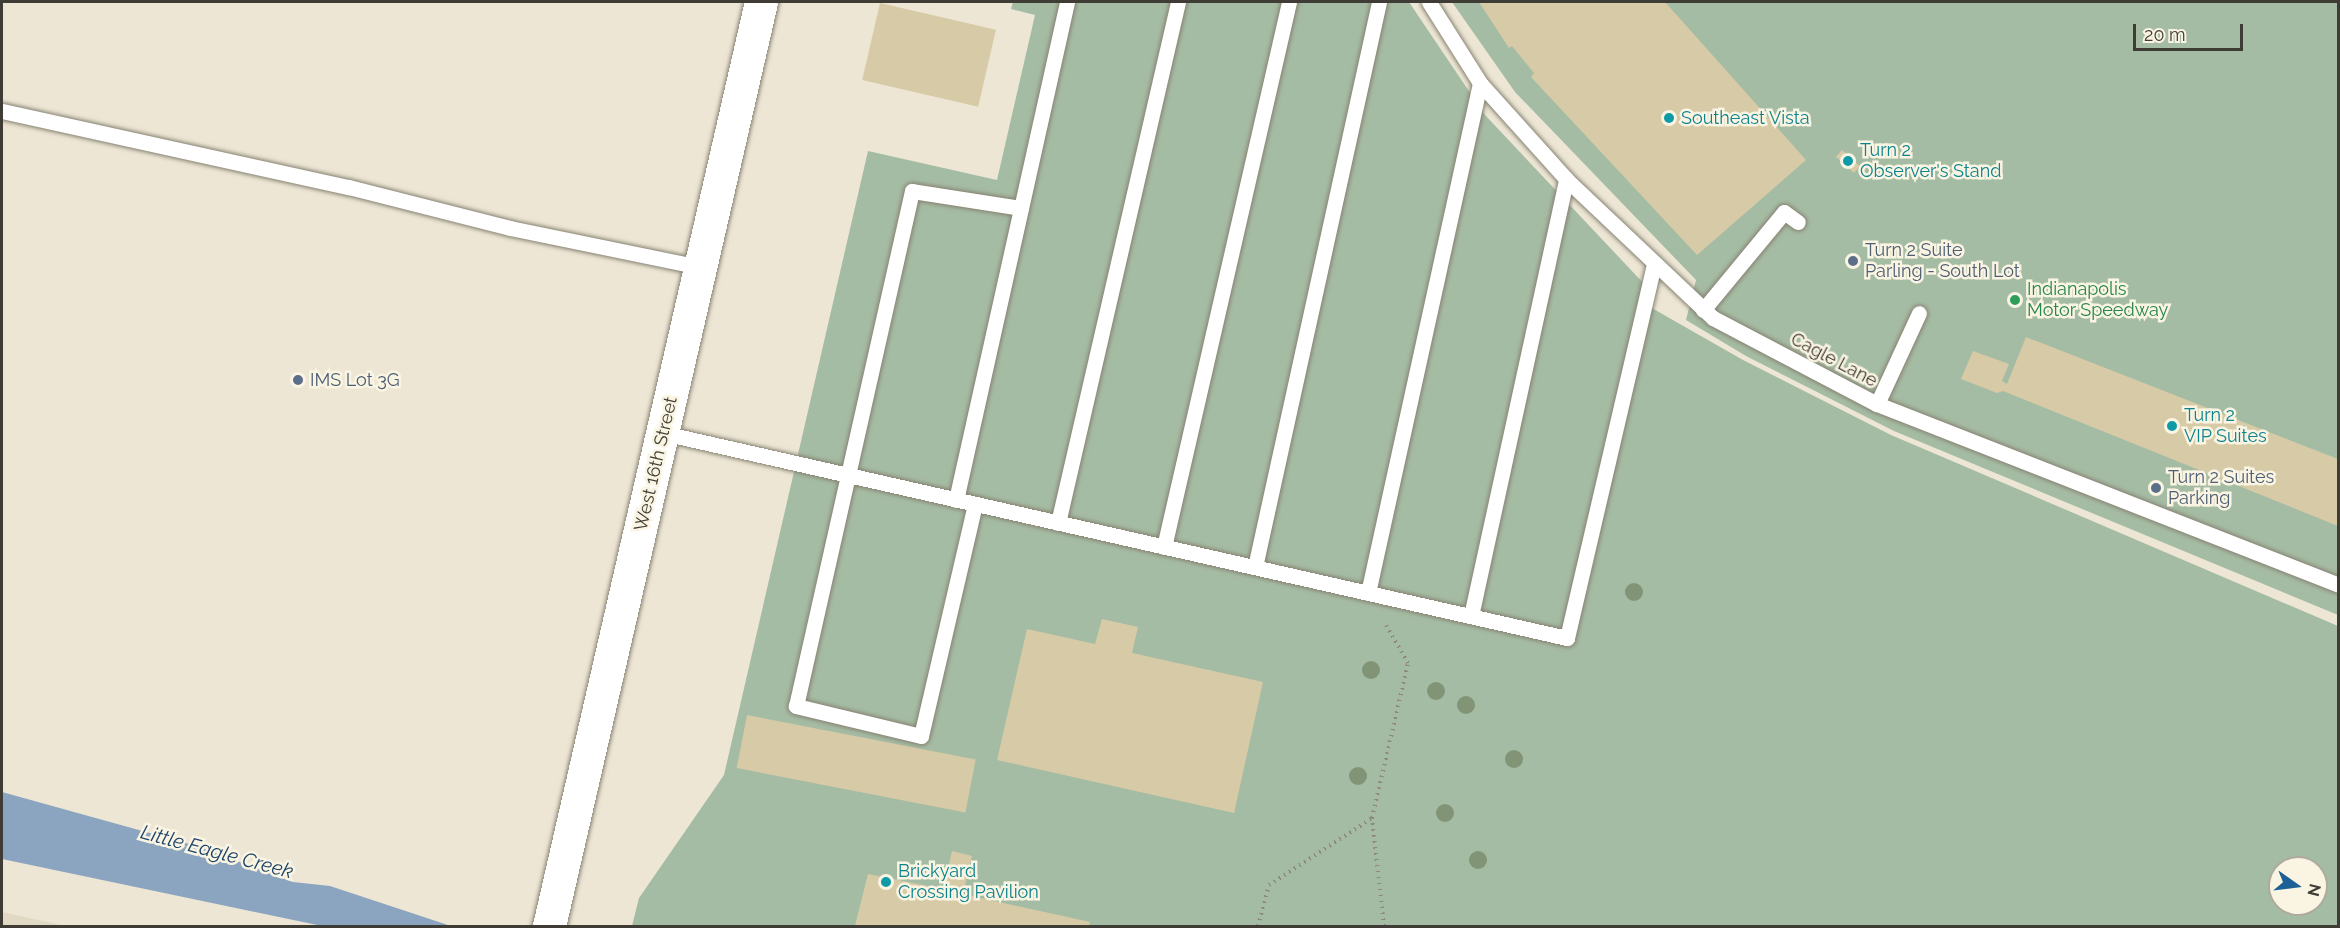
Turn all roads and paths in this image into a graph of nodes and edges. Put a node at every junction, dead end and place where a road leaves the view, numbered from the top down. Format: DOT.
graph roads {
  1 [pos="761,2"];
  2 [pos="1067,2"];
  3 [pos="1178,2"];
  4 [pos="1289,2"];
  5 [pos="1379,2"];
  6 [pos="1429,2"];
  7 [pos="1480,82"];
  8 [pos="2,111"];
  9 [pos="1566,178"];
  10 [pos="1021,208"];
  11 [pos="1798,222"];
  12 [pos="1654,264"];
  13 [pos="700,267"];
  14 [pos="1703,310"];
  15 [pos="1919,313"];
  16 [pos="1877,404"];
  17 [pos="663,433"];
  18 [pos="846,478"];
  19 [pos="956,500"];
  20 [pos="975,504"];
  21 [pos="1058,523"];
  22 [pos="1164,547"];
  23 [pos="1255,567"];
  24 [pos="2338,585"];
  25 [pos="1368,593"];
  26 [pos="1471,616"];
  27 [pos="1372,818"];
  28 [pos="549,927"];
  29 [pos="1258,927"];
  30 [pos="1384,927"];
  1 -- 13 [label="main road, West 16th Street"];
  2 -- 10 [label="lane"];
  3 -- 21 [label="lane"];
  4 -- 22 [label="lane"];
  5 -- 23 [label="lane"];
  6 -- 7 [label="lane, Cagle Lane"];
  7 -- 9 [label="lane, Cagle Lane"];
  7 -- 25 [label="lane"];
  8 -- 13 [label="lane"];
  9 -- 12 [label="lane, Cagle Lane"];
  9 -- 26 [label="lane"];
  10 -- 18 [label="lane"];
  10 -- 19 [label="lane"];
  11 -- 14 [label="lane"];
  12 -- 14 [label="lane, Cagle Lane"];
  12 -- 26 [label="lane"];
  13 -- 17 [label="main road, West 16th Street"];
  14 -- 16 [label="lane, Cagle Lane"];
  15 -- 16 [label="lane"];
  16 -- 24 [label="lane, Cagle Lane"];
  17 -- 18 [label="lane"];
  17 -- 28 [label="main road, West 16th Street"];
  18 -- 19 [label="lane"];
  18 -- 20 [label="lane"];
  19 -- 20 [label="lane"];
  20 -- 21 [label="lane"];
  21 -- 22 [label="lane"];
  22 -- 23 [label="lane"];
  23 -- 25 [label="lane"];
  25 -- 26 [label="lane"];
  25 -- 27 [label="path"];
  27 -- 29 [label="path"];
  27 -- 30 [label="path"];
}
